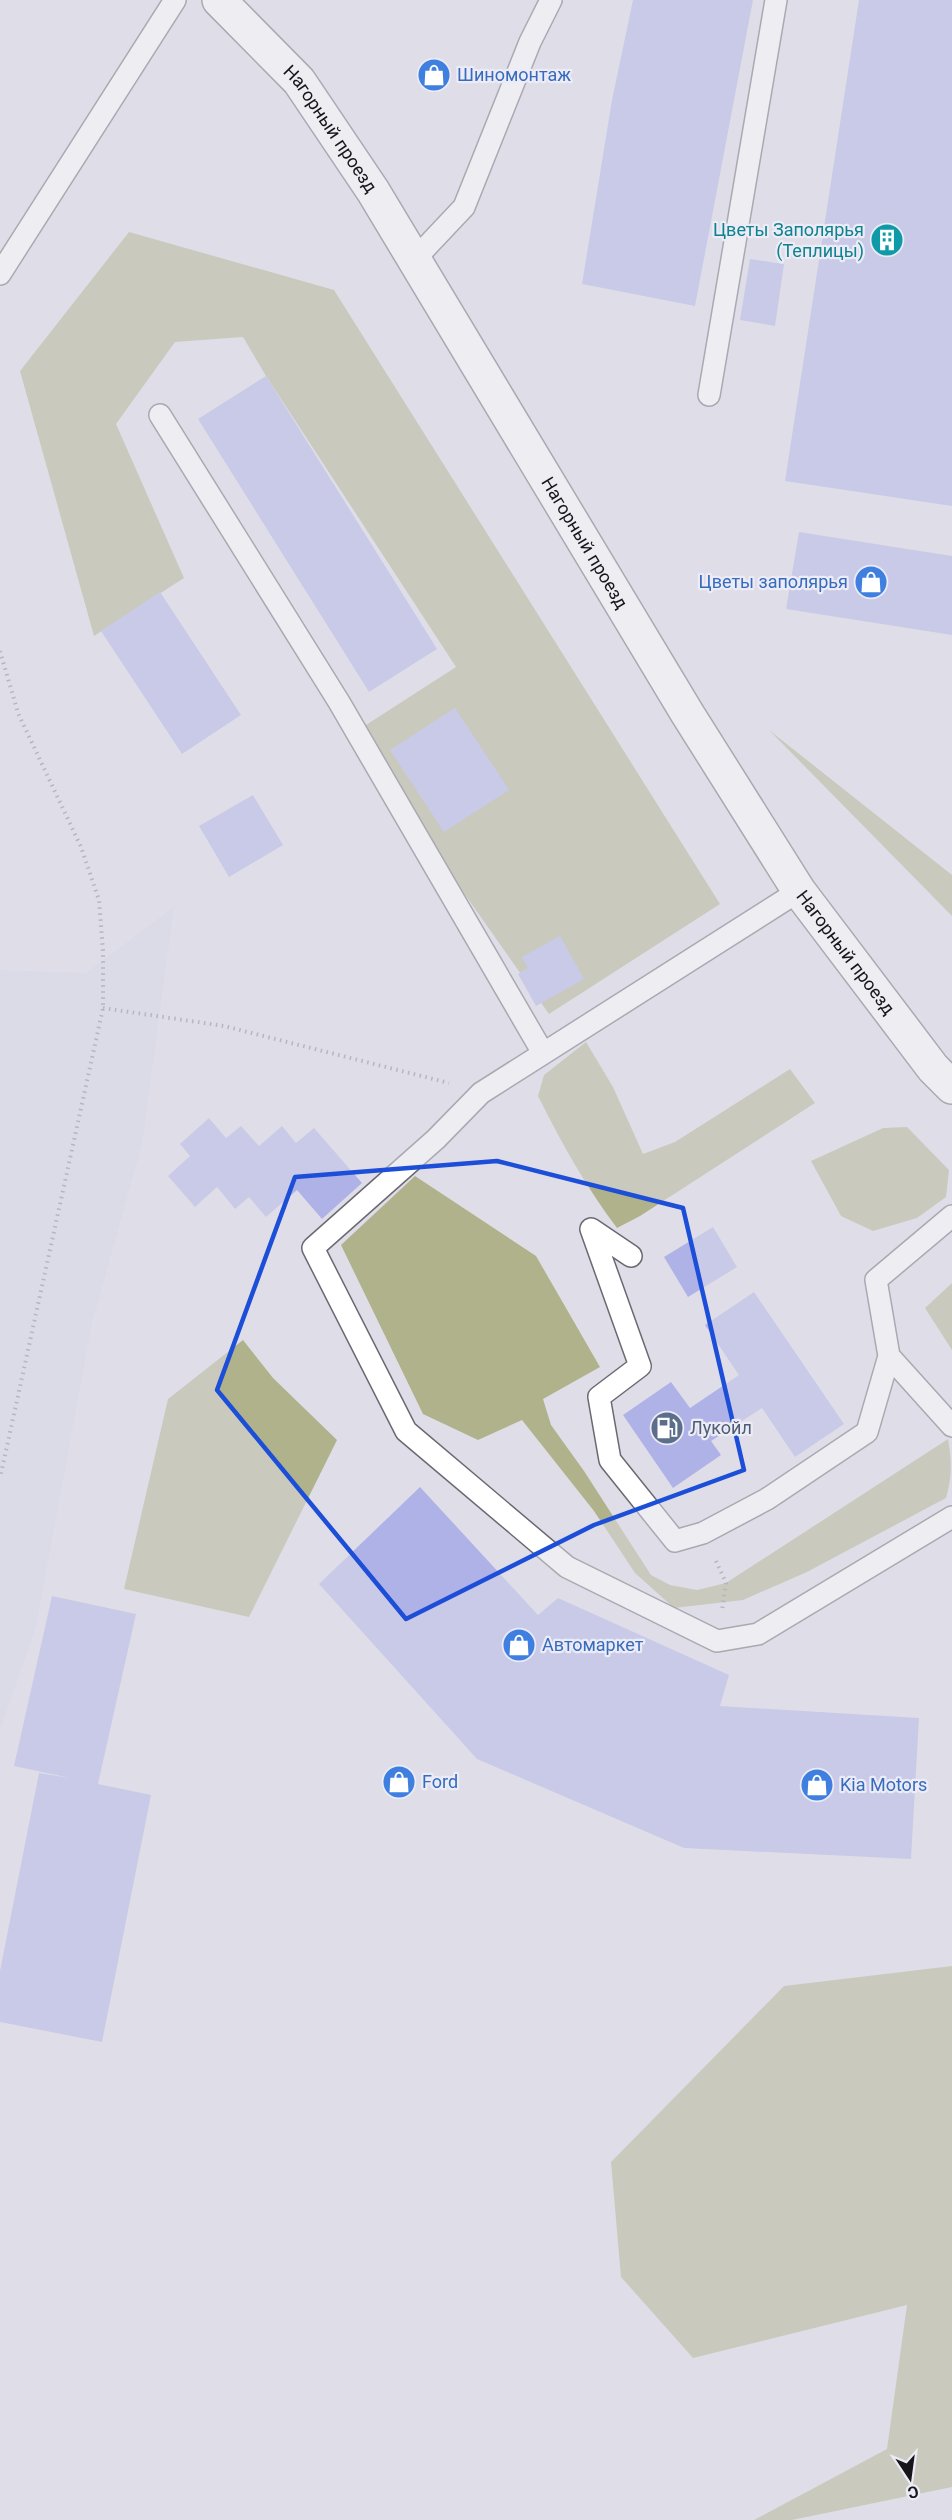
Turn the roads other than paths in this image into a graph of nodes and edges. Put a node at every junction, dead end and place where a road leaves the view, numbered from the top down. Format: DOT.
graph roads {
  1 [pos="176,0"];
  2 [pos="219,0"];
  3 [pos="552,0"];
  4 [pos="776,0"];
  5 [pos="414,260"];
  6 [pos="0,274"];
  7 [pos="709,394"];
  8 [pos="160,414"];
  9 [pos="800,891"];
  10 [pos="543,1053"];
  11 [pos="952,1088"];
  12 [pos="952,1216"];
  13 [pos="632,1256"];
  14 [pos="889,1356"];
  15 [pos="952,1426"];
  16 [pos="952,1516"];
  1 -- 6 [label="lane"];
  2 -- 5 [label="main road, Нагорный проезд"];
  3 -- 5 [label="lane"];
  4 -- 7 [label="lane"];
  5 -- 9 [label="main road, Нагорный проезд"];
  8 -- 10 [label="lane"];
  9 -- 10 [label="lane"];
  9 -- 11 [label="main road, Нагорный проезд"];
  10 -- 16 [label="lane"];
  12 -- 14 [label="lane"];
  13 -- 14 [label="lane"];
  14 -- 15 [label="lane"];
}
